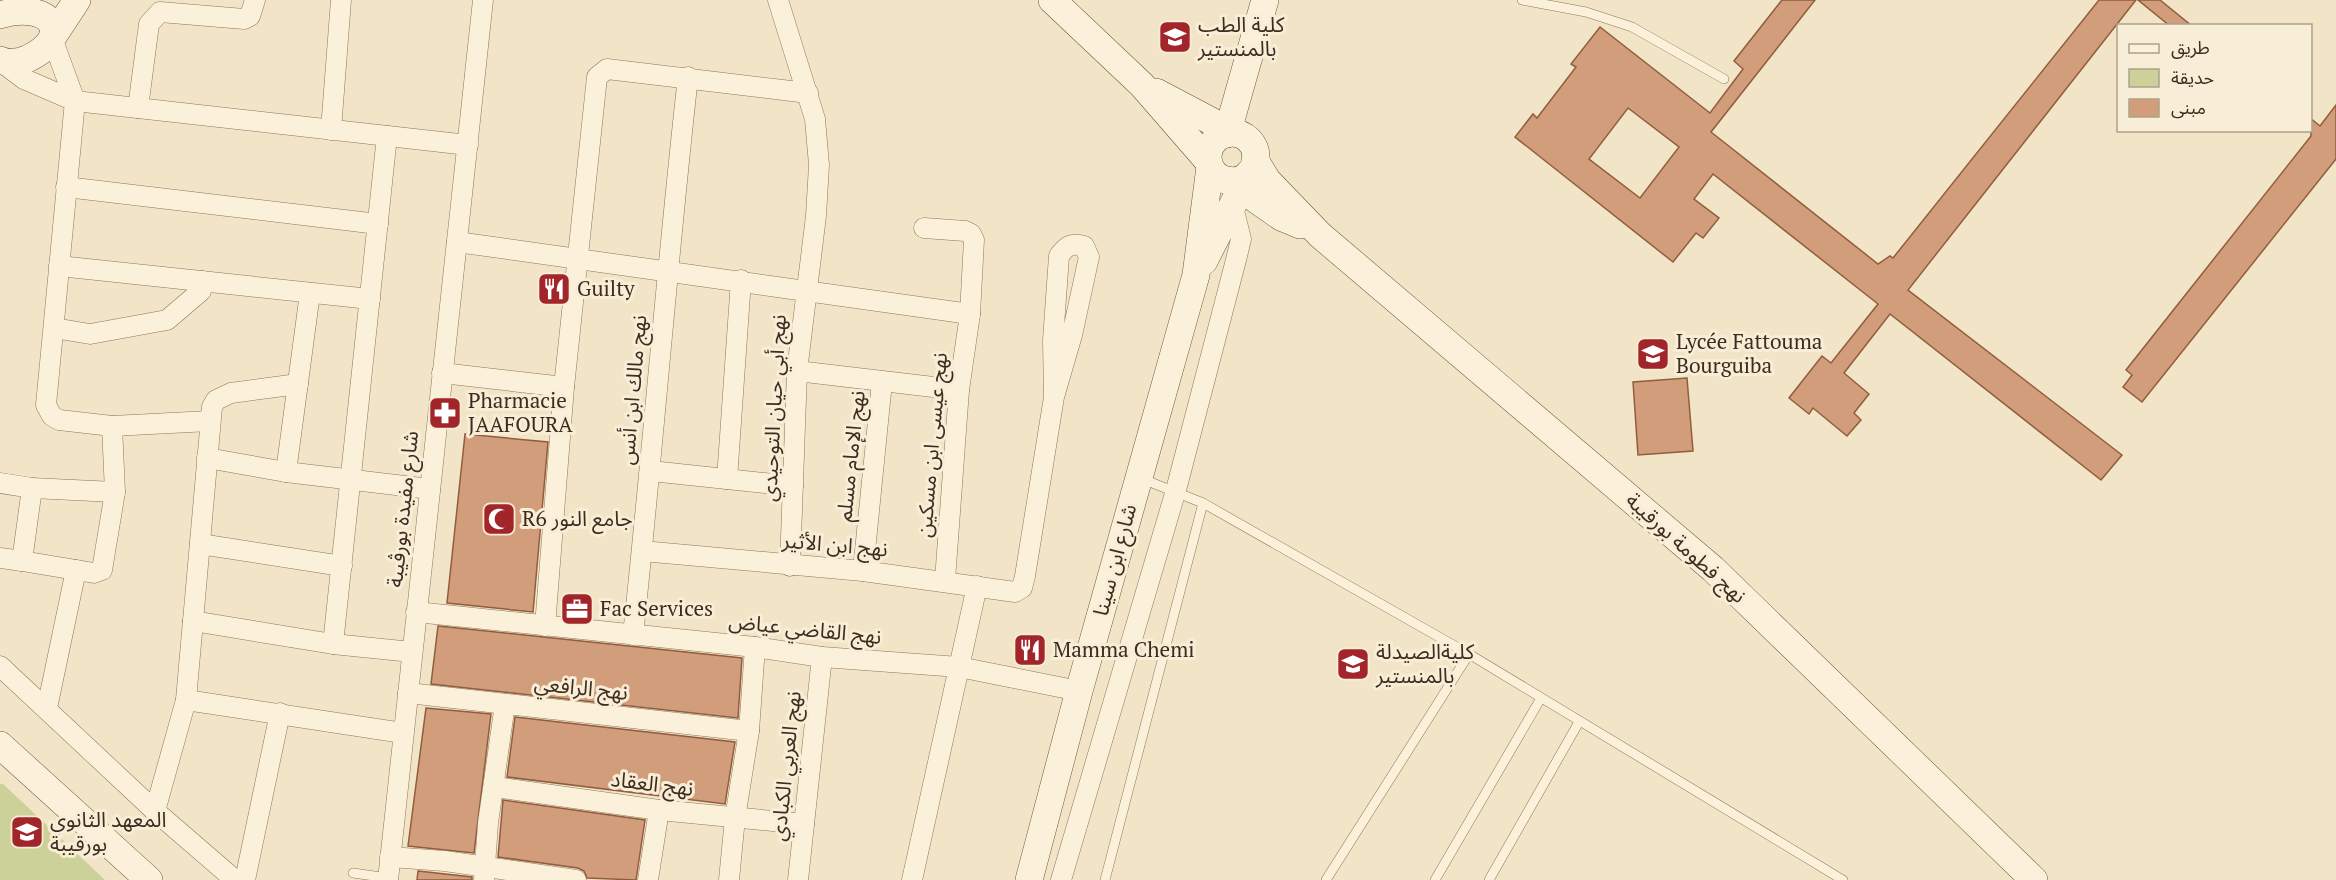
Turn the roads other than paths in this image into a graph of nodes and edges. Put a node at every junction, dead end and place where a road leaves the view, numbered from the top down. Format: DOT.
graph roads {
  1 [pos="77,0"];
  2 [pos="255,0"];
  3 [pos="341,0"];
  4 [pos="483,0"];
  5 [pos="778,0"];
  6 [pos="1052,0"];
  7 [pos="1265,0"];
  8 [pos="1522,0"];
  9 [pos="23,6"];
  10 [pos="52,38"];
  11 [pos="4,64"];
  12 [pos="688,77"];
  13 [pos="1724,79"];
  14 [pos="808,93"];
  15 [pos="75,101"];
  16 [pos="138,108"];
  17 [pos="331,130"];
  18 [pos="387,136"];
  19 [pos="468,145"];
  20 [pos="1232,165"];
  21 [pos="66,187"];
  22 [pos="378,224"];
  23 [pos="924,228"];
  24 [pos="457,242"];
  25 [pos="578,258"];
  26 [pos="59,266"];
  27 [pos="666,270"];
  28 [pos="1196,275"];
  29 [pos="741,280"];
  30 [pos="202,281"];
  31 [pos="806,290"];
  32 [pos="310,293"];
  33 [pos="370,299"];
  34 [pos="970,314"];
  35 [pos="54,328"];
  36 [pos="797,371"];
  37 [pos="442,373"];
  38 [pos="882,382"];
  39 [pos="298,384"];
  40 [pos="564,387"];
  41 [pos="959,390"];
  42 [pos="1054,397"];
  43 [pos="210,421"];
  44 [pos="112,426"];
  45 [pos="207,458"];
  46 [pos="651,471"];
  47 [pos="286,472"];
  48 [pos="1138,478"];
  49 [pos="727,479"];
  50 [pos="351,480"];
  51 [pos="0,483"];
  52 [pos="793,486"];
  53 [pos="33,488"];
  54 [pos="430,489"];
  55 [pos="1176,490"];
  56 [pos="115,492"];
  57 [pos="1203,502"];
  58 [pos="200,544"];
  59 [pos="642,551"];
  60 [pos="0,558"];
  61 [pos="22,561"];
  62 [pos="342,566"];
  63 [pos="789,566"];
  64 [pos="76,570"];
  65 [pos="863,571"];
  66 [pos="945,580"];
  67 [pos="977,586"];
  68 [pos="416,612"];
  69 [pos="193,621"];
  70 [pos="545,626"];
  71 [pos="633,635"];
  72 [pos="333,644"];
  73 [pos="755,647"];
  74 [pos="412,652"];
  75 [pos="1469,654"];
  76 [pos="822,657"];
  77 [pos="0,666"];
  78 [pos="959,667"];
  79 [pos="1079,691"];
  80 [pos="408,693"];
  81 [pos="1541,698"];
  82 [pos="186,700"];
  83 [pos="505,704"];
  84 [pos="47,708"];
  85 [pos="280,713"];
  86 [pos="1579,722"];
  87 [pos="749,731"];
  88 [pos="403,733"];
  89 [pos="0,745"];
  90 [pos="495,787"];
  91 [pos="155,810"];
  92 [pos="659,810"];
  93 [pos="735,818"];
  94 [pos="804,824"];
  95 [pos="390,857"];
  96 [pos="353,873"];
  97 [pos="485,873"];
  98 [pos="388,879"];
  99 [pos="149,880"];
  100 [pos="235,880"];
  101 [pos="245,880"];
  102 [pos="576,880"];
  103 [pos="648,880"];
  104 [pos="729,880"];
  105 [pos="798,880"];
  106 [pos="912,880"];
  107 [pos="1029,880"];
  108 [pos="1061,880"];
  109 [pos="1105,880"];
  110 [pos="1326,880"];
  111 [pos="1435,880"];
  112 [pos="1489,880"];
  113 [pos="1843,880"];
  114 [pos="2034,880"];
  1 -- 10 [label="main road"];
  2 -- 16 [label="street"];
  3 -- 17 [label="street"];
  4 -- 19 [label="street, شارع مفيدة بورڨيبة"];
  5 -- 14 [label="street, نهج أبي حيان التوحيدي"];
  6 -- 20 [label="main road"];
  7 -- 20 [label="main road"];
  8 -- 13 [label="lane"];
  9 -- 10 [label="main road"];
  10 -- 11 [label="main road"];
  10 -- 15 [label="street"];
  11 -- 15 [label="street"];
  12 -- 14 [label="street"];
  12 -- 25 [label="street"];
  12 -- 27 [label="street, نهج مالك ابن أنس"];
  14 -- 31 [label="street, نهج أبي حيان التوحيدي"];
  15 -- 16 [label="street"];
  15 -- 21 [label="street"];
  16 -- 17 [label="street"];
  17 -- 18 [label="street"];
  18 -- 19 [label="street"];
  18 -- 22 [label="street"];
  19 -- 24 [label="street, شارع مفيدة بورڨيبة"];
  20 -- 28 [label="main road"];
  20 -- 28 [label="main road"];
  20 -- 55 [label="street"];
  20 -- 114 [label="main road, نهج فطومة بورقيبة"];
  21 -- 22 [label="street"];
  21 -- 26 [label="street"];
  22 -- 33 [label="street"];
  23 -- 34 [label="street, نهج عيسى ابن مسكين"];
  24 -- 25 [label="street"];
  24 -- 37 [label="street, شارع مفيدة بورڨيبة"];
  25 -- 27 [label="street"];
  25 -- 40 [label="street"];
  26 -- 30 [label="street"];
  26 -- 35 [label="street"];
  27 -- 29 [label="street"];
  27 -- 46 [label="street, نهج مالك ابن أنس"];
  28 -- 48 [label="main road, شارع ابن سينا"];
  29 -- 31 [label="street"];
  29 -- 49 [label="street"];
  30 -- 32 [label="street"];
  30 -- 35 [label="street"];
  31 -- 34 [label="street"];
  31 -- 36 [label="street, نهج أبي حيان التوحيدي"];
  32 -- 33 [label="street"];
  32 -- 39 [label="street"];
  33 -- 50 [label="street"];
  34 -- 41 [label="street, نهج عيسى ابن مسكين"];
  35 -- 44 [label="street"];
  36 -- 38 [label="street"];
  36 -- 52 [label="street, نهج أبي حيان التوحيدي"];
  37 -- 40 [label="street"];
  37 -- 54 [label="street, شارع مفيدة بورڨيبة"];
  38 -- 41 [label="street"];
  38 -- 65 [label="street, نهج الإمام مسلم"];
  39 -- 43 [label="street"];
  39 -- 47 [label="street"];
  40 -- 70 [label="street"];
  41 -- 66 [label="street, نهج عيسى ابن مسكين"];
  42 -- 42 [label="street"];
  42 -- 67 [label="street, نهج ابن الأثير"];
  43 -- 44 [label="street"];
  43 -- 45 [label="street"];
  44 -- 56 [label="street"];
  45 -- 47 [label="street"];
  45 -- 58 [label="street"];
  46 -- 49 [label="street"];
  46 -- 59 [label="street, نهج مالك ابن أنس"];
  47 -- 50 [label="street"];
  48 -- 55 [label="lane"];
  48 -- 79 [label="main road, شارع ابن سينا"];
  49 -- 52 [label="street"];
  50 -- 54 [label="street"];
  50 -- 62 [label="street"];
  51 -- 53 [label="street"];
  52 -- 63 [label="street, نهج أبي حيان التوحيدي"];
  53 -- 56 [label="street"];
  53 -- 61 [label="street"];
  54 -- 68 [label="street, شارع مفيدة بورڨيبة"];
  55 -- 57 [label="lane"];
  55 -- 108 [label="street"];
  56 -- 64 [label="street"];
  57 -- 75 [label="lane"];
  57 -- 109 [label="lane"];
  58 -- 62 [label="street"];
  58 -- 69 [label="street"];
  59 -- 63 [label="street, نهج ابن الأثير"];
  59 -- 71 [label="street, نهج مالك ابن أنس"];
  60 -- 61 [label="street"];
  61 -- 64 [label="street"];
  62 -- 72 [label="street"];
  63 -- 65 [label="street, نهج ابن الأثير"];
  64 -- 84 [label="street"];
  65 -- 66 [label="street, نهج ابن الأثير"];
  66 -- 67 [label="street, نهج ابن الأثير"];
  67 -- 78 [label="street"];
  68 -- 70 [label="street, نهج القاضي عياض"];
  68 -- 74 [label="street, شارع مفيدة بورڨيبة"];
  69 -- 72 [label="street"];
  69 -- 82 [label="street"];
  70 -- 71 [label="street, نهج القاضي عياض"];
  71 -- 73 [label="street, نهج القاضي عياض"];
  72 -- 74 [label="street"];
  73 -- 76 [label="street, نهج القاضي عياض"];
  73 -- 87 [label="street"];
  74 -- 80 [label="street, شارع مفيدة بورڨيبة"];
  75 -- 81 [label="lane"];
  75 -- 110 [label="lane"];
  76 -- 78 [label="street, نهج القاضي عياض"];
  76 -- 94 [label="street, نهج العربي الكبادي"];
  77 -- 84 [label="street"];
  78 -- 79 [label="street, نهج القاضي عياض"];
  78 -- 106 [label="street"];
  79 -- 107 [label="main road, شارع ابن سينا"];
  80 -- 83 [label="street, نهج الرافعي"];
  80 -- 88 [label="street, شارع مفيدة بورڨيبة"];
  81 -- 86 [label="lane"];
  81 -- 111 [label="lane"];
  82 -- 85 [label="street"];
  82 -- 91 [label="street"];
  83 -- 87 [label="street, نهج الرافعي"];
  83 -- 90 [label="street"];
  84 -- 91 [label="street"];
  85 -- 88 [label="street"];
  85 -- 101 [label="street"];
  86 -- 112 [label="lane"];
  86 -- 113 [label="lane"];
  87 -- 93 [label="street"];
  88 -- 95 [label="street, شارع مفيدة بورڨيبة"];
  89 -- 99 [label="main road"];
  90 -- 92 [label="street, نهج العقاد"];
  90 -- 97 [label="street"];
  91 -- 100 [label="street"];
  92 -- 93 [label="street, نهج العقاد"];
  92 -- 103 [label="street"];
  93 -- 94 [label="street, نهج العقاد"];
  93 -- 104 [label="street"];
  94 -- 105 [label="street, نهج العربي الكبادي"];
  95 -- 97 [label="street"];
  95 -- 98 [label="street, شارع مفيدة بورڨيبة"];
  96 -- 98 [label="lane"];
  97 -- 102 [label="street"];
}
